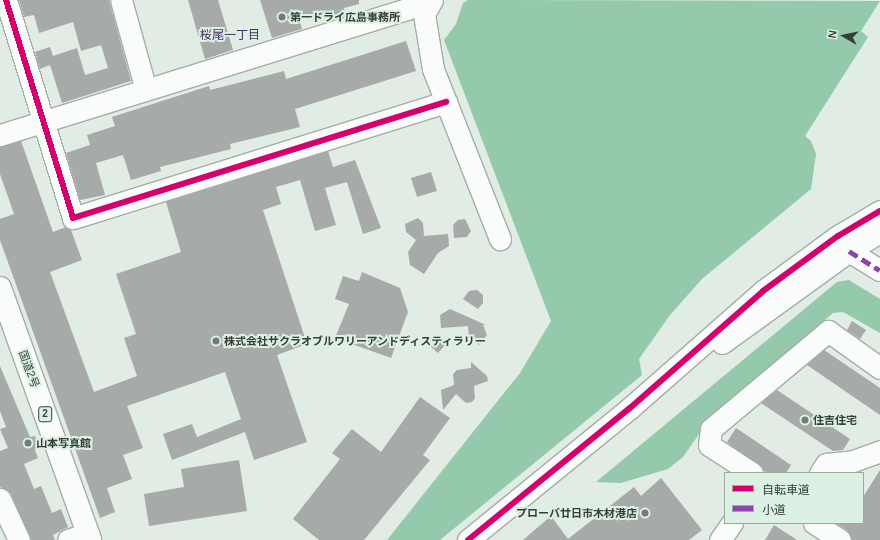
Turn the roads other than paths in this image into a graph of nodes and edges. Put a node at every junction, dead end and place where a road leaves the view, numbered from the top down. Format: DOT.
graph roads {
  1 [pos="6,0"];
  2 [pos="121,0"];
  3 [pos="419,0"];
  4 [pos="432,0"];
  5 [pos="146,90"];
  6 [pos="446,102"];
  7 [pos="42,122"];
  8 [pos="0,135"];
  9 [pos="880,211"];
  10 [pos="880,232"];
  11 [pos="500,240"];
  12 [pos="849,251"];
  13 [pos="880,270"];
  14 [pos="0,288"];
  15 [pos="880,368"];
  16 [pos="630,408"];
  17 [pos="880,451"];
  18 [pos="750,472"];
  19 [pos="821,472"];
  20 [pos="0,499"];
  21 [pos="731,524"];
  22 [pos="816,524"];
  23 [pos="89,536"];
  24 [pos="19,540"];
  25 [pos="68,540"];
  26 [pos="468,540"];
  27 [pos="720,540"];
  28 [pos="840,540"];
  1 -- 7 [label="street"];
  2 -- 5 [label="street"];
  3 -- 5 [label="street"];
  4 -- 6 [label="street"];
  5 -- 7 [label="street"];
  6 -- 7 [label="street"];
  6 -- 11 [label="street"];
  7 -- 8 [label="street"];
  9 -- 16 [label="street"];
  10 -- 12 [label="street"];
  12 -- 13 [label="street"];
  12 -- 16 [label="street"];
  14 -- 23 [label="highway, 国道2号 / 2"];
  15 -- 18 [label="street"];
  16 -- 26 [label="street"];
  17 -- 19 [label="street"];
  20 -- 24 [label="street"];
  21 -- 27 [label="street"];
  22 -- 28 [label="street"];
  23 -- 25 [label="street"];
}
